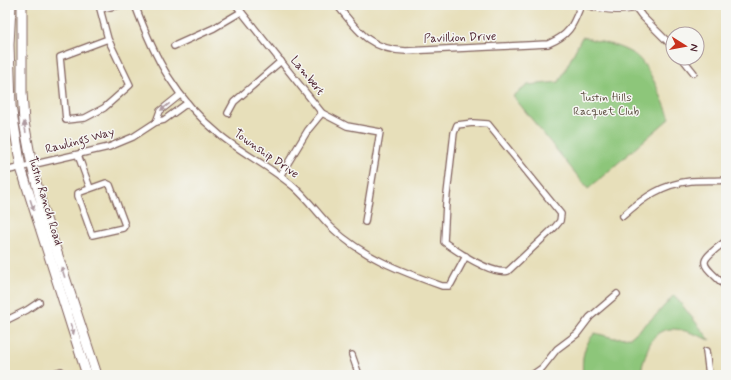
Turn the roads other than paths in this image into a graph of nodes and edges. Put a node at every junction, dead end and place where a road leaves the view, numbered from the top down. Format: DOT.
graph roads {
  1 [pos="11,5"];
  2 [pos="22,5"];
  3 [pos="119,5"];
  4 [pos="135,5"];
  5 [pos="236,5"];
  6 [pos="337,5"];
  7 [pos="580,5"];
  8 [pos="588,5"];
  9 [pos="640,6"];
  10 [pos="100,7"];
  11 [pos="241,12"];
  12 [pos="108,38"];
  13 [pos="665,39"];
  14 [pos="174,46"];
  15 [pos="281,61"];
  16 [pos="689,66"];
  17 [pos="694,72"];
  18 [pos="180,95"];
  19 [pos="186,104"];
  20 [pos="228,113"];
  21 [pos="322,113"];
  22 [pos="156,122"];
  23 [pos="78,155"];
  24 [pos="32,166"];
  25 [pos="21,168"];
  26 [pos="5,171"];
  27 [pos="280,176"];
  28 [pos="726,180"];
  29 [pos="90,188"];
  30 [pos="623,216"];
  31 [pos="365,222"];
  32 [pos="726,241"];
  33 [pos="466,256"];
  34 [pos="726,287"];
  35 [pos="616,294"];
  36 [pos="39,302"];
  37 [pos="5,320"];
  38 [pos="706,351"];
  39 [pos="352,355"];
  40 [pos="61,371"];
  41 [pos="48,375"];
  42 [pos="87,375"];
  43 [pos="97,375"];
  44 [pos="359,375"];
  45 [pos="532,375"];
  46 [pos="709,375"];
  1 -- 25 [label="main road, Tustin Ranch Road"];
  24 -- 2 [label="main road, Tustin Ranch Road, one-way"];
  3 -- 10 [label="street"];
  4 -- 18 [label="street, Township Drive"];
  5 -- 11 [label="street, Lambert"];
  6 -- 7 [label="street, Pavillion Drive"];
  8 -- 9 [label="street"];
  9 -- 13 [label="street"];
  10 -- 12 [label="street"];
  11 -- 14 [label="street"];
  11 -- 15 [label="street, Lambert"];
  12 -- 12 [label="street"];
  15 -- 20 [label="street"];
  15 -- 21 [label="street, Lambert"];
  16 -- 17 [label="street"];
  18 -- 19 [label="street, Township Drive"];
  18 -- 22 [label="street, Rawlings Way, one-way"];
  19 -- 22 [label="street, Rawlings Way"];
  19 -- 27 [label="street, Township Drive"];
  21 -- 27 [label="street"];
  21 -- 31 [label="street, Lambert"];
  22 -- 23 [label="street, Rawlings Way"];
  23 -- 24 [label="street, Rawlings Way"];
  23 -- 29 [label="street"];
  24 -- 25 [label="street, Rawlings Way"];
  43 -- 24 [label="main road, Tustin Ranch Road, one-way"];
  25 -- 26 [label="street, Rawlings Way"];
  25 -- 42 [label="main road, Tustin Ranch Road, one-way"];
  27 -- 33 [label="street, Township Drive"];
  28 -- 30 [label="street"];
  29 -- 29 [label="street"];
  32 -- 34 [label="street"];
  33 -- 33 [label="street"];
  35 -- 45 [label="street"];
  36 -- 37 [label="street"];
  38 -- 46 [label="street"];
  39 -- 44 [label="street"];
  40 -- 41 [label="street"];
}
